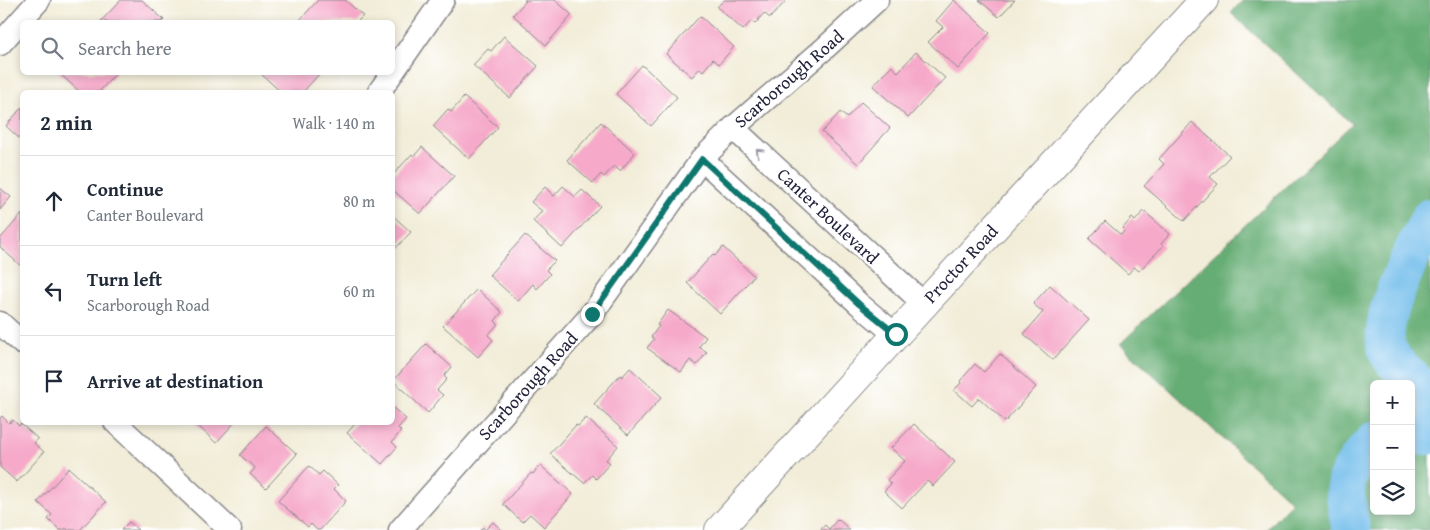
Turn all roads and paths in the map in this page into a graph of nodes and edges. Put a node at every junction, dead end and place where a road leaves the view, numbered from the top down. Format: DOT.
graph roads {
  1 [pos="39,0"];
  2 [pos="444,0"];
  3 [pos="877,0"];
  4 [pos="1204,0"];
  5 [pos="21,20"];
  6 [pos="20,21"];
  7 [pos="0,44"];
  8 [pos="395,69"];
  9 [pos="391,75"];
  10 [pos="380,90"];
  11 [pos="733,128"];
  12 [pos="702,159"];
  13 [pos="924,304"];
  14 [pos="0,323"];
  15 [pos="896,334"];
  16 [pos="20,340"];
  17 [pos="118,425"];
  18 [pos="230,530"];
  19 [pos="400,530"];
  20 [pos="720,530"];
  1 -- 5 [label="street"];
  2 -- 8 [label="street"];
  3 -- 11 [label="street, Scarborough Road"];
  4 -- 13 [label="street, Proctor Road"];
  6 -- 7 [label="street"];
  9 -- 10 [label="street"];
  11 -- 12 [label="street, Scarborough Road"];
  13 -- 11 [label="street, Canter Boulevard, one-way"];
  12 -- 15 [label="street"];
  12 -- 19 [label="street, Scarborough Road"];
  13 -- 15 [label="street, Proctor Road"];
  14 -- 16 [label="street"];
  15 -- 20 [label="street, Proctor Road"];
  17 -- 18 [label="street"];
}
